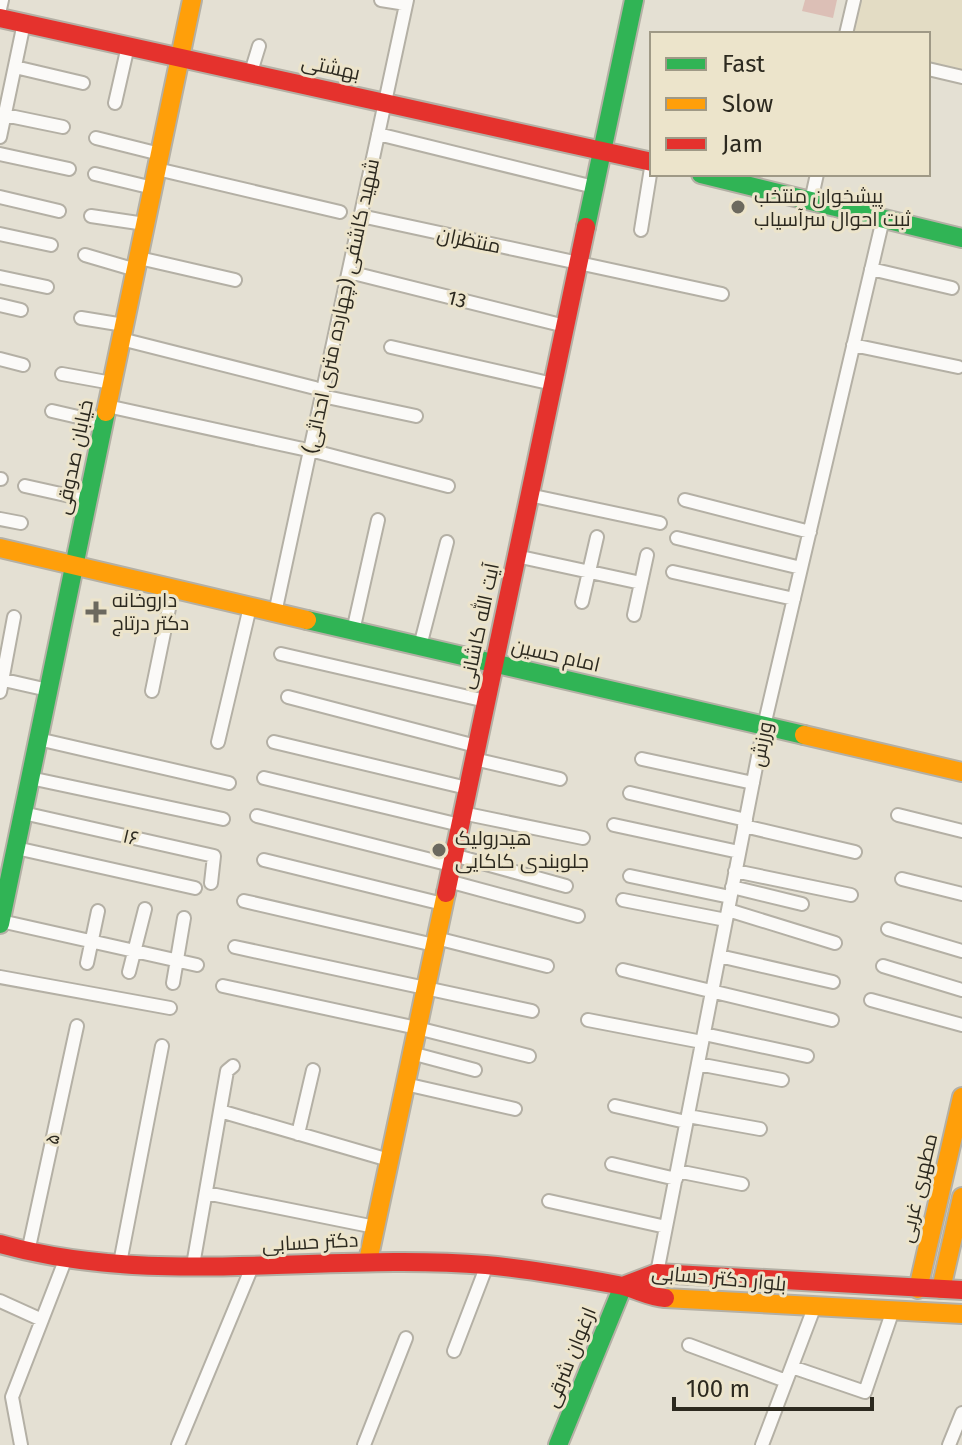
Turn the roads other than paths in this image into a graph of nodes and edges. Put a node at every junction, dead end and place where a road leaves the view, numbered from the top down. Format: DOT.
graph roads {
  1 [pos="2,0"];
  2 [pos="192,0"];
  3 [pos="381,0"];
  4 [pos="854,0"];
  5 [pos="631,1"];
  6 [pos="407,2"];
  7 [pos="0,9"];
  8 [pos="0,18"];
  9 [pos="24,23"];
  10 [pos="846,32"];
  11 [pos="128,46"];
  12 [pos="259,46"];
  13 [pos="180,57"];
  14 [pos="0,69"];
  15 [pos="930,69"];
  16 [pos="14,70"];
  17 [pos="251,72"];
  18 [pos="962,77"];
  19 [pos="83,83"];
  20 [pos="385,102"];
  21 [pos="115,103"];
  22 [pos="2,114"];
  23 [pos="63,127"];
  24 [pos="378,134"];
  25 [pos="0,137"];
  26 [pos="96,138"];
  27 [pos="602,149"];
  28 [pos="0,154"];
  29 [pos="158,161"];
  30 [pos="650,161"];
  31 [pos="69,169"];
  32 [pos="95,174"];
  33 [pos="650,174"];
  34 [pos="712,176"];
  35 [pos="817,176"];
  36 [pos="594,187"];
  37 [pos="153,188"];
  38 [pos="0,197"];
  39 [pos="811,201"];
  40 [pos="59,211"];
  41 [pos="340,212"];
  42 [pos="91,216"];
  43 [pos="361,216"];
  44 [pos="883,219"];
  45 [pos="145,224"];
  46 [pos="641,230"];
  47 [pos="0,234"];
  48 [pos="962,238"];
  49 [pos="51,245"];
  50 [pos="85,255"];
  51 [pos="137,264"];
  52 [pos="578,264"];
  53 [pos="871,269"];
  54 [pos="349,272"];
  55 [pos="0,277"];
  56 [pos="235,280"];
  57 [pos="47,287"];
  58 [pos="952,288"];
  59 [pos="722,294"];
  60 [pos="0,305"];
  61 [pos="21,310"];
  62 [pos="81,318"];
  63 [pos="565,326"];
  64 [pos="123,332"];
  65 [pos="853,345"];
  66 [pos="391,347"];
  67 [pos="0,359"];
  68 [pos="23,365"];
  69 [pos="958,367"];
  70 [pos="62,374"];
  71 [pos="112,383"];
  72 [pos="553,384"];
  73 [pos="318,392"];
  74 [pos="52,411"];
  75 [pos="106,415"];
  76 [pos="416,416"];
  77 [pos="306,449"];
  78 [pos="25,486"];
  79 [pos="448,486"];
  80 [pos="529,495"];
  81 [pos="88,500"];
  82 [pos="685,500"];
  83 [pos="0,519"];
  84 [pos="378,520"];
  85 [pos="21,523"];
  86 [pos="660,523"];
  87 [pos="810,532"];
  88 [pos="597,537"];
  89 [pos="677,538"];
  90 [pos="447,542"];
  91 [pos="0,548"];
  92 [pos="647,555"];
  93 [pos="516,556"];
  94 [pos="74,566"];
  95 [pos="801,568"];
  96 [pos="589,571"];
  97 [pos="673,572"];
  98 [pos="641,583"];
  99 [pos="173,589"];
  100 [pos="794,599"];
  101 [pos="582,602"];
  102 [pos="250,607"];
  103 [pos="275,613"];
  104 [pos="634,615"];
  105 [pos="14,617"];
  106 [pos="353,631"];
  107 [pos="420,646"];
  108 [pos="281,654"];
  109 [pos="494,663"];
  110 [pos="1,683"];
  111 [pos="48,690"];
  112 [pos="152,691"];
  113 [pos="288,697"];
  114 [pos="486,701"];
  115 [pos="764,726"];
  116 [pos="38,739"];
  117 [pos="218,742"];
  118 [pos="274,742"];
  119 [pos="475,752"];
  120 [pos="642,759"];
  121 [pos="962,772"];
  122 [pos="30,778"];
  123 [pos="264,778"];
  124 [pos="560,779"];
  125 [pos="229,783"];
  126 [pos="753,783"];
  127 [pos="467,788"];
  128 [pos="630,793"];
  129 [pos="23,813"];
  130 [pos="898,815"];
  131 [pos="257,816"];
  132 [pos="223,819"];
  133 [pos="461,819"];
  134 [pos="745,823"];
  135 [pos="614,825"];
  136 [pos="962,831"];
  137 [pos="583,838"];
  138 [pos="16,848"];
  139 [pos="739,852"];
  140 [pos="855,852"];
  141 [pos="264,860"];
  142 [pos="6,867"];
  143 [pos="451,867"];
  144 [pos="735,871"];
  145 [pos="630,876"];
  146 [pos="902,879"];
  147 [pos="211,883"];
  148 [pos="566,886"];
  149 [pos="195,888"];
  150 [pos="962,894"];
  151 [pos="851,895"];
  152 [pos="623,900"];
  153 [pos="244,901"];
  154 [pos="443,904"];
  155 [pos="729,904"];
  156 [pos="802,904"];
  157 [pos="145,909"];
  158 [pos="98,911"];
  159 [pos="578,916"];
  160 [pos="184,918"];
  161 [pos="0,922"];
  162 [pos="888,929"];
  163 [pos="92,941"];
  164 [pos="435,941"];
  165 [pos="835,943"];
  166 [pos="235,947"];
  167 [pos="134,951"];
  168 [pos="962,951"];
  169 [pos="719,956"];
  170 [pos="177,960"];
  171 [pos="87,963"];
  172 [pos="197,965"];
  173 [pos="547,966"];
  174 [pos="883,966"];
  175 [pos="623,970"];
  176 [pos="129,972"];
  177 [pos="0,977"];
  178 [pos="833,982"];
  179 [pos="173,983"];
  180 [pos="223,986"];
  181 [pos="425,987"];
  182 [pos="962,990"];
  183 [pos="712,992"];
  184 [pos="871,1000"];
  185 [pos="170,1008"];
  186 [pos="532,1011"];
  187 [pos="588,1020"];
  188 [pos="832,1020"];
  189 [pos="962,1025"];
  190 [pos="77,1026"];
  191 [pos="417,1028"];
  192 [pos="703,1038"];
  193 [pos="162,1046"];
  194 [pos="411,1053"];
  195 [pos="529,1056"];
  196 [pos="807,1056"];
  197 [pos="698,1064"];
  198 [pos="233,1066"];
  199 [pos="313,1070"];
  200 [pos="475,1070"];
  201 [pos="782,1080"];
  202 [pos="405,1084"];
  203 [pos="962,1097"];
  204 [pos="615,1106"];
  205 [pos="515,1109"];
  206 [pos="220,1111"];
  207 [pos="687,1119"];
  208 [pos="760,1129"];
  209 [pos="298,1134"];
  210 [pos="389,1160"];
  211 [pos="612,1164"];
  212 [pos="676,1175"];
  213 [pos="742,1184"];
  214 [pos="206,1193"];
  215 [pos="962,1197"];
  216 [pos="549,1201"];
  217 [pos="375,1227"];
  218 [pos="666,1227"];
  219 [pos="929,1237"];
  220 [pos="0,1244"];
  221 [pos="951,1244"];
  222 [pos="28,1252"];
  223 [pos="66,1258"];
  224 [pos="368,1261"];
  225 [pos="120,1263"];
  226 [pos="193,1265"];
  227 [pos="487,1265"];
  228 [pos="252,1267"];
  229 [pos="657,1273"];
  230 [pos="623,1286"];
  231 [pos="918,1289"];
  232 [pos="941,1289"];
  233 [pos="962,1290"];
  234 [pos="0,1301"];
  235 [pos="814,1308"];
  236 [pos="893,1310"];
  237 [pos="962,1314"];
  238 [pos="42,1320"];
  239 [pos="406,1338"];
  240 [pos="689,1345"];
  241 [pos="454,1351"];
  242 [pos="792,1367"];
  243 [pos="786,1381"];
  244 [pos="962,1413"];
  245 [pos="21,1445"];
  246 [pos="178,1445"];
  247 [pos="364,1445"];
  248 [pos="558,1445"];
  249 [pos="762,1445"];
  250 [pos="949,1445"];
  1 -- 7 [label="street"];
  2 -- 13 [label="street, خیابان صدوقی"];
  3 -- 6 [label="street"];
  4 -- 10 [label="street"];
  5 -- 27 [label="street, آیت الله کاشانی"];
  6 -- 20 [label="street, شهید کاشفی (چهارده متری احداثی)"];
  8 -- 9 [label="street, بهشتی"];
  9 -- 11 [label="street, بهشتی"];
  9 -- 16 [label="street"];
  11 -- 13 [label="street, بهشتی"];
  11 -- 21 [label="street"];
  12 -- 17 [label="street"];
  13 -- 17 [label="street, بهشتی"];
  13 -- 29 [label="street, خیابان صدوقی"];
  14 -- 16 [label="street"];
  15 -- 18 [label="street"];
  16 -- 19 [label="street"];
  16 -- 22 [label="street"];
  17 -- 20 [label="street, بهشتی"];
  20 -- 24 [label="street, شهید کاشفی (چهارده متری احداثی)"];
  20 -- 27 [label="street, بهشتی"];
  22 -- 23 [label="street"];
  22 -- 25 [label="street"];
  24 -- 36 [label="street"];
  24 -- 43 [label="street, شهید کاشفی (چهارده متری احداثی)"];
  26 -- 29 [label="street"];
  27 -- 30 [label="street, بهشتی"];
  27 -- 36 [label="street, آیت الله کاشانی"];
  28 -- 31 [label="street"];
  29 -- 37 [label="street, خیابان صدوقی"];
  29 -- 41 [label="street"];
  32 -- 37 [label="street"];
  33 -- 46 [label="street"];
  34 -- 39 [label="street"];
  35 -- 39 [label="street"];
  36 -- 52 [label="street, آیت الله کاشانی"];
  37 -- 45 [label="street, خیابان صدوقی"];
  38 -- 40 [label="street"];
  39 -- 44 [label="street"];
  42 -- 45 [label="street"];
  43 -- 52 [label="street, منتظران"];
  43 -- 54 [label="street, شهید کاشفی (چهارده متری احداثی)"];
  44 -- 48 [label="street"];
  44 -- 53 [label="street, ورزش"];
  45 -- 51 [label="street, خیابان صدوقی"];
  47 -- 49 [label="street"];
  50 -- 51 [label="street"];
  51 -- 56 [label="street"];
  51 -- 64 [label="street, خیابان صدوقی"];
  52 -- 59 [label="street, منتظران"];
  52 -- 63 [label="street, آیت الله کاشانی"];
  53 -- 58 [label="street"];
  53 -- 65 [label="street, ورزش"];
  54 -- 63 [label="street, 13"];
  54 -- 73 [label="street, شهید کاشفی (چهارده متری احداثی)"];
  55 -- 57 [label="street"];
  60 -- 61 [label="street"];
  62 -- 64 [label="street"];
  63 -- 72 [label="street, آیت الله کاشانی"];
  64 -- 71 [label="street, خیابان صدوقی"];
  64 -- 73 [label="street"];
  65 -- 69 [label="street"];
  65 -- 87 [label="street, ورزش"];
  66 -- 72 [label="street"];
  67 -- 68 [label="street"];
  70 -- 71 [label="street"];
  71 -- 75 [label="street, خیابان صدوقی"];
  72 -- 80 [label="street, آیت الله کاشانی"];
  73 -- 76 [label="street"];
  73 -- 77 [label="street, شهید کاشفی (چهارده متری احداثی)"];
  74 -- 75 [label="street"];
  75 -- 77 [label="street"];
  75 -- 81 [label="street, خیابان صدوقی"];
  77 -- 79 [label="street"];
  77 -- 103 [label="street, شهید کاشفی (چهارده متری احداثی)"];
  78 -- 81 [label="street"];
  80 -- 86 [label="street"];
  80 -- 93 [label="street, آیت الله کاشانی"];
  81 -- 94 [label="street, خیابان صدوقی"];
  82 -- 87 [label="street"];
  83 -- 85 [label="street"];
  84 -- 106 [label="street"];
  87 -- 95 [label="street, ورزش"];
  88 -- 96 [label="street"];
  89 -- 95 [label="street"];
  90 -- 107 [label="street"];
  91 -- 94 [label="street, امام حسین"];
  92 -- 98 [label="street"];
  93 -- 96 [label="street"];
  93 -- 109 [label="street, آیت الله کاشانی"];
  94 -- 99 [label="street, امام حسین"];
  94 -- 111 [label="street, خیابان صدوقی"];
  95 -- 100 [label="street, ورزش"];
  96 -- 98 [label="street"];
  96 -- 101 [label="street"];
  97 -- 100 [label="street"];
  98 -- 104 [label="street"];
  99 -- 102 [label="street, امام حسین"];
  99 -- 112 [label="street"];
  100 -- 115 [label="street, ورزش"];
  102 -- 103 [label="street, امام حسین"];
  102 -- 117 [label="street"];
  103 -- 106 [label="street, امام حسین"];
  105 -- 110 [label="street"];
  106 -- 107 [label="street, امام حسین"];
  107 -- 109 [label="street, امام حسین"];
  108 -- 114 [label="street"];
  109 -- 114 [label="street, آیت الله کاشانی"];
  109 -- 115 [label="street, امام حسین"];
  110 -- 111 [label="street"];
  111 -- 116 [label="street, خیابان صدوقی"];
  113 -- 119 [label="street"];
  114 -- 119 [label="street, آیت الله کاشانی"];
  115 -- 121 [label="street, امام حسین"];
  115 -- 126 [label="street, ورزش"];
  116 -- 122 [label="street, خیابان صدوقی"];
  116 -- 125 [label="street"];
  118 -- 127 [label="street"];
  119 -- 124 [label="street"];
  119 -- 127 [label="street, آیت الله کاشانی"];
  120 -- 126 [label="street"];
  122 -- 129 [label="street, خیابان صدوقی"];
  122 -- 132 [label="street"];
  123 -- 133 [label="street"];
  126 -- 134 [label="street, ورزش"];
  127 -- 133 [label="street, آیت الله کاشانی"];
  128 -- 134 [label="street"];
  129 -- 138 [label="street, خیابان صدوقی"];
  129 -- 147 [label="street, ۱۶"];
  130 -- 136 [label="street"];
  131 -- 143 [label="street"];
  133 -- 137 [label="street"];
  133 -- 143 [label="street, آیت الله کاشانی"];
  134 -- 139 [label="street, ورزش"];
  134 -- 140 [label="street"];
  135 -- 139 [label="street"];
  138 -- 142 [label="street, خیابان صدوقی"];
  138 -- 149 [label="street"];
  139 -- 144 [label="street, ورزش"];
  141 -- 154 [label="street"];
  142 -- 161 [label="street, خیابان صدوقی"];
  143 -- 148 [label="street"];
  143 -- 154 [label="street, آیت الله کاشانی"];
  143 -- 159 [label="street"];
  144 -- 151 [label="street"];
  144 -- 155 [label="street, ورزش"];
  145 -- 155 [label="street"];
  146 -- 150 [label="street"];
  152 -- 155 [label="street"];
  153 -- 164 [label="street"];
  154 -- 164 [label="street, آیت الله کاشانی"];
  155 -- 156 [label="street"];
  155 -- 165 [label="street"];
  155 -- 169 [label="street, ورزش"];
  157 -- 167 [label="street"];
  158 -- 163 [label="street"];
  160 -- 170 [label="street"];
  161 -- 163 [label="street"];
  162 -- 168 [label="street"];
  163 -- 167 [label="street"];
  163 -- 171 [label="street"];
  164 -- 173 [label="street"];
  164 -- 181 [label="street, آیت الله کاشانی"];
  166 -- 181 [label="street"];
  167 -- 170 [label="street"];
  167 -- 176 [label="street"];
  169 -- 178 [label="street"];
  169 -- 183 [label="street, ورزش"];
  170 -- 172 [label="street"];
  170 -- 179 [label="street"];
  174 -- 182 [label="street"];
  175 -- 183 [label="street"];
  177 -- 185 [label="street"];
  180 -- 191 [label="street"];
  181 -- 186 [label="street"];
  181 -- 191 [label="street, آیت الله کاشانی"];
  183 -- 188 [label="street"];
  183 -- 192 [label="street, ورزش"];
  184 -- 189 [label="street"];
  187 -- 192 [label="street"];
  190 -- 222 [label="street, ۵"];
  191 -- 194 [label="street, آیت الله کاشانی"];
  191 -- 195 [label="street"];
  192 -- 196 [label="street"];
  192 -- 197 [label="street, ورزش"];
  193 -- 225 [label="street"];
  194 -- 200 [label="street"];
  194 -- 202 [label="street, آیت الله کاشانی"];
  197 -- 201 [label="street"];
  197 -- 207 [label="street, ورزش"];
  198 -- 206 [label="street"];
  199 -- 209 [label="street"];
  202 -- 205 [label="street"];
  202 -- 210 [label="street, آیت الله کاشانی"];
  203 -- 219 [label="street, مطهری غربی"];
  204 -- 207 [label="street"];
  206 -- 209 [label="street"];
  206 -- 214 [label="street"];
  207 -- 208 [label="street"];
  207 -- 212 [label="street, ورزش"];
  209 -- 210 [label="street"];
  210 -- 217 [label="street, آیت الله کاشانی"];
  211 -- 212 [label="street"];
  212 -- 213 [label="street"];
  212 -- 218 [label="street, ورزش"];
  214 -- 217 [label="street"];
  214 -- 226 [label="street"];
  215 -- 221 [label="street"];
  216 -- 218 [label="street"];
  217 -- 224 [label="street, آیت الله کاشانی"];
  218 -- 229 [label="street, ورزش"];
  219 -- 221 [label="street"];
  219 -- 231 [label="street, مطهری غربی"];
  220 -- 222 [label="street, دکتر حسابی"];
  221 -- 232 [label="street"];
  222 -- 223 [label="street, دکتر حسابی"];
  223 -- 225 [label="street, دکتر حسابی"];
  223 -- 238 [label="street"];
  224 -- 227 [label="street, دکتر حسابی"];
  224 -- 228 [label="street, دکتر حسابی"];
  225 -- 226 [label="street, دکتر حسابی"];
  226 -- 228 [label="street, دکتر حسابی"];
  227 -- 230 [label="street, دکتر حسابی"];
  227 -- 241 [label="street"];
  228 -- 246 [label="street"];
  229 -- 230 [label="street, بلوار دکتر حسابی"];
  229 -- 231 [label="street, بلوار دکتر حسابی"];
  230 -- 235 [label="street, بلوار دکتر حسابی"];
  230 -- 248 [label="street, ارغوان شرقی"];
  231 -- 232 [label="street, بلوار دکتر حسابی"];
  232 -- 233 [label="street, بلوار دکتر حسابی"];
  234 -- 238 [label="street"];
  235 -- 236 [label="street, بلوار دکتر حسابی"];
  235 -- 242 [label="street"];
  236 -- 237 [label="street, بلوار دکتر حسابی"];
  236 -- 242 [label="street"];
  238 -- 245 [label="street"];
  239 -- 247 [label="street"];
  240 -- 243 [label="street"];
  242 -- 243 [label="street"];
  243 -- 249 [label="street"];
  244 -- 250 [label="street"];
}
